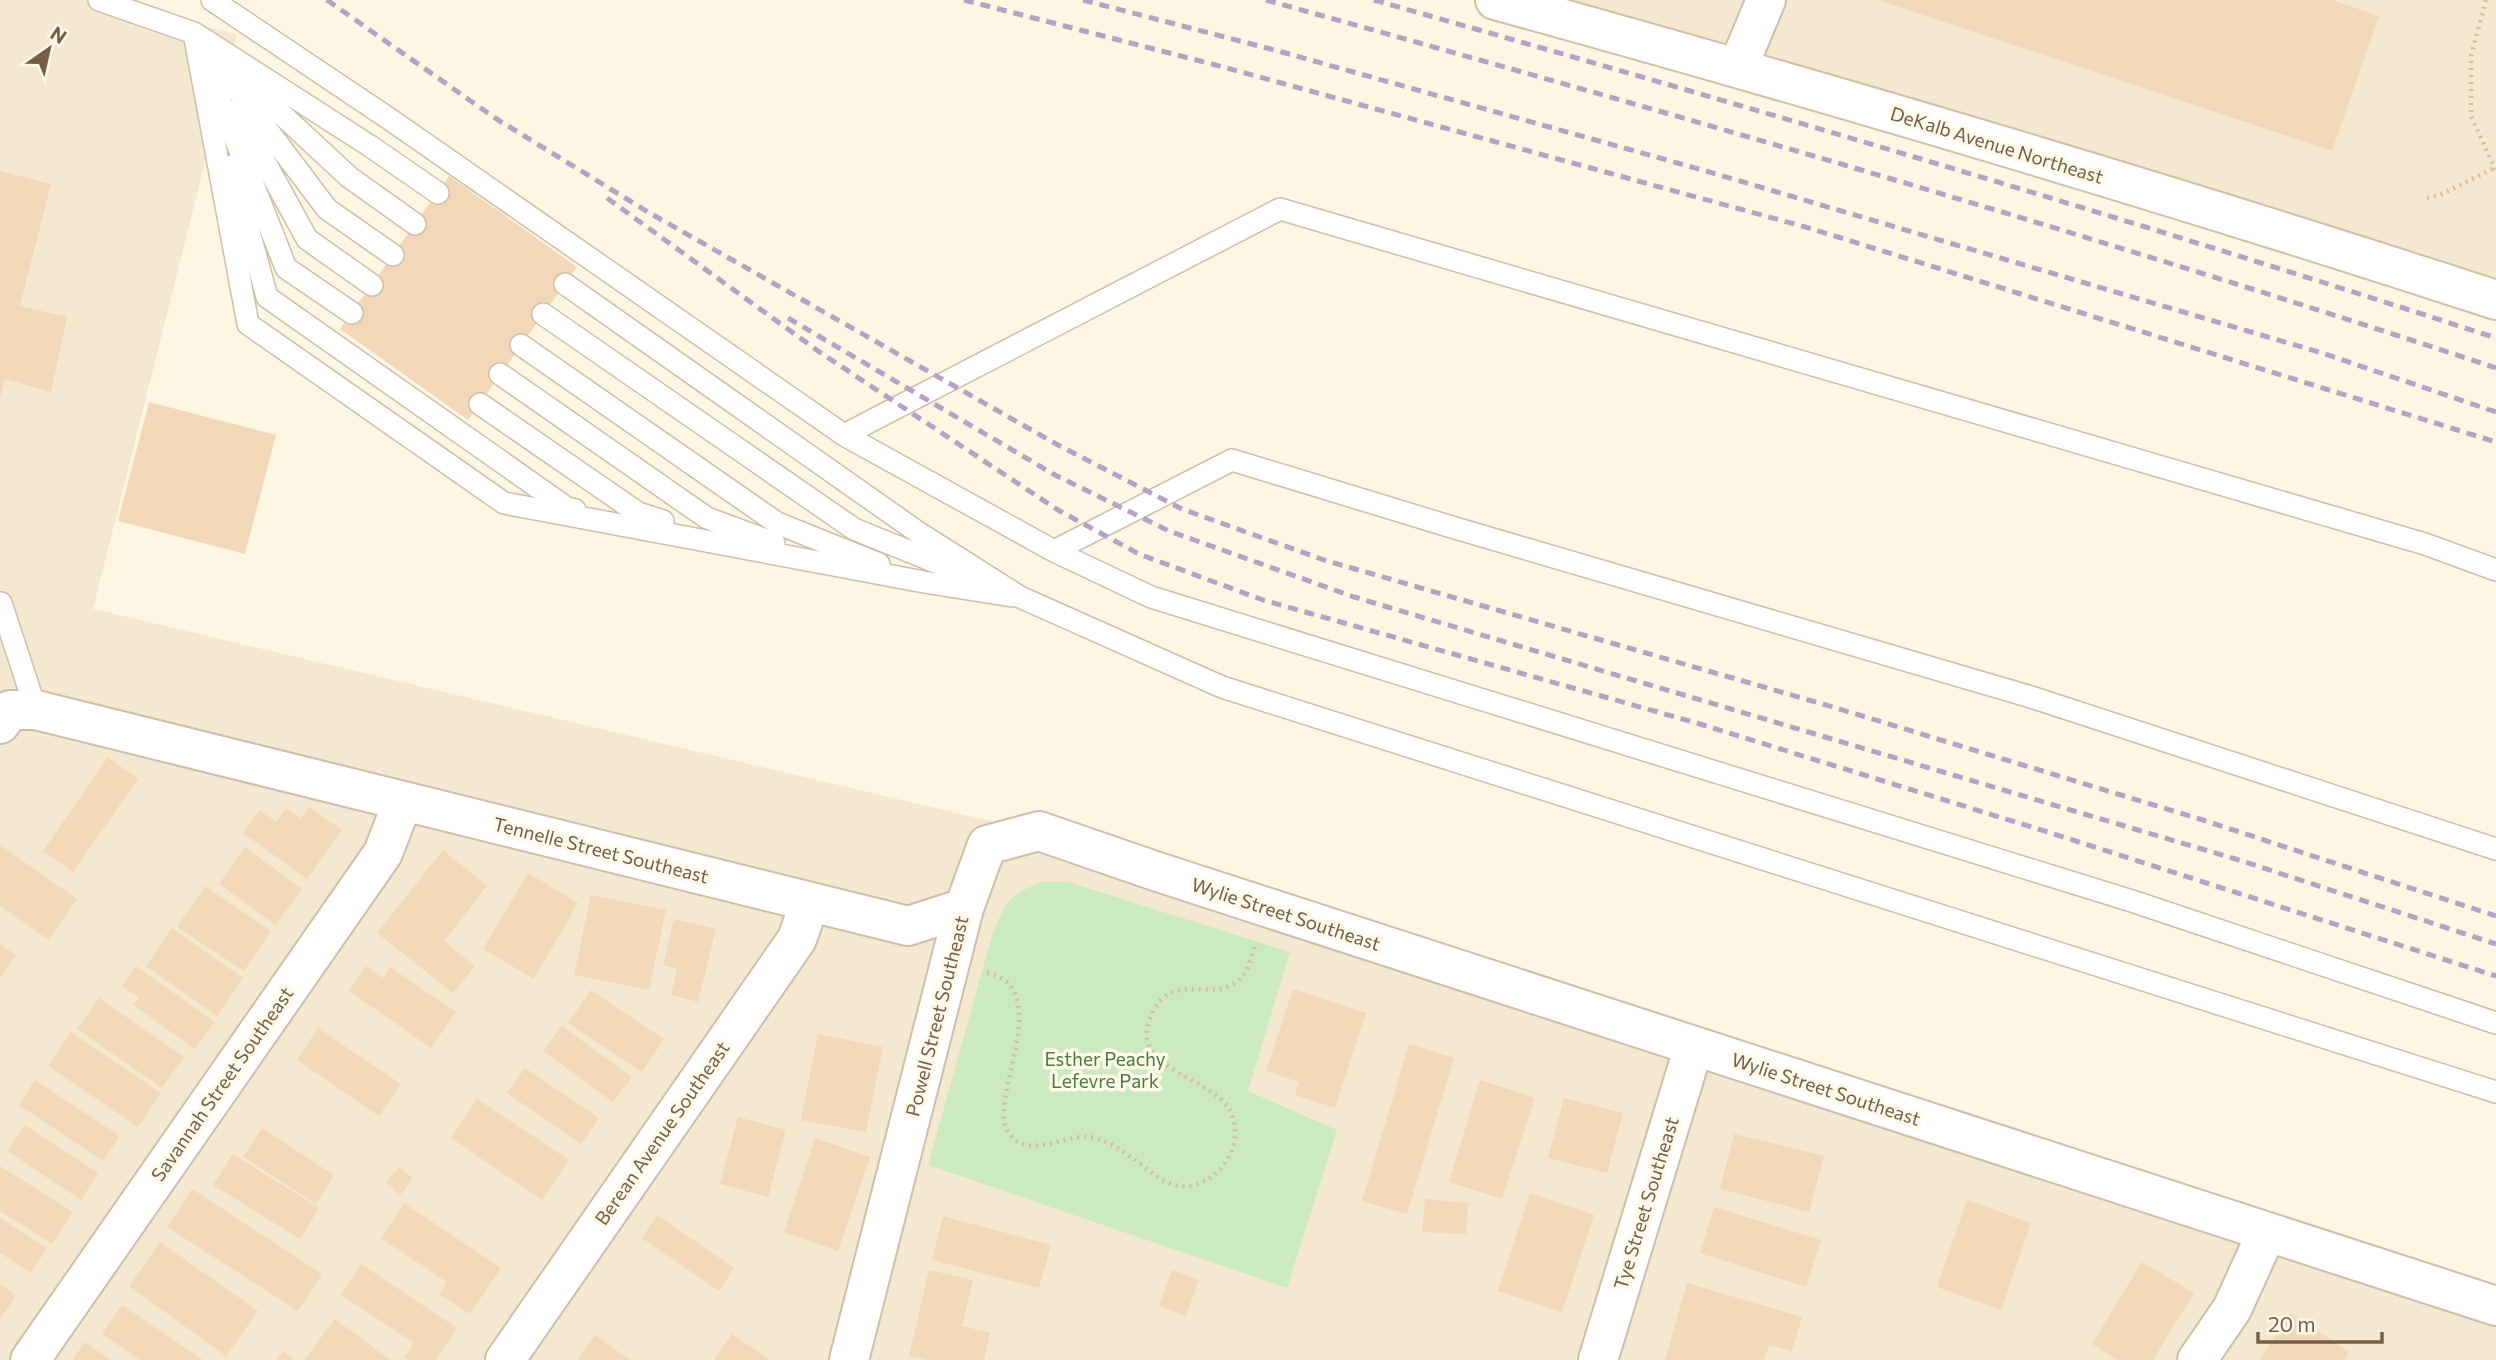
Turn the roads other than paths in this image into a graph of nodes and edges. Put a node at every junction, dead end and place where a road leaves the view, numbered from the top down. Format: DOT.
graph roads {
  1 [pos="99,0"];
  2 [pos="212,0"];
  3 [pos="1495,0"];
  4 [pos="1766,0"];
  5 [pos="194,33"];
  6 [pos="1738,67"];
  7 [pos="438,193"];
  8 [pos="415,224"];
  9 [pos="393,255"];
  10 [pos="565,284"];
  11 [pos="372,285"];
  12 [pos="2496,300"];
  13 [pos="352,313"];
  14 [pos="543,314"];
  15 [pos="521,345"];
  16 [pos="500,374"];
  17 [pos="480,404"];
  18 [pos="844,435"];
  19 [pos="661,532"];
  20 [pos="747,548"];
  21 [pos="1054,551"];
  22 [pos="831,564"];
  23 [pos="2496,570"];
  24 [pos="923,582"];
  25 [pos="1020,597"];
  26 [pos="1,603"];
  27 [pos="36,710"];
  28 [pos="0,724"];
  29 [pos="403,801"];
  30 [pos="2496,849"];
  31 [pos="1155,871"];
  32 [pos="810,902"];
  33 [pos="964,908"];
  34 [pos="2496,1023"];
  35 [pos="1694,1046"];
  36 [pos="2496,1092"];
  37 [pos="2267,1232"];
  38 [pos="2496,1307"];
  39 [pos="30,1360"];
  40 [pos="505,1360"];
  41 [pos="849,1360"];
  42 [pos="1598,1360"];
  43 [pos="2197,1360"];
  1 -- 5 [label="lane"];
  2 -- 18 [label="lane"];
  3 -- 6 [label="street, DeKalb Avenue Northeast"];
  4 -- 6 [label="street"];
  5 -- 7 [label="lane"];
  5 -- 8 [label="lane"];
  5 -- 9 [label="lane"];
  5 -- 11 [label="lane"];
  5 -- 13 [label="lane"];
  5 -- 19 [label="lane"];
  5 -- 19 [label="lane"];
  6 -- 12 [label="street, DeKalb Avenue Northeast"];
  10 -- 25 [label="lane"];
  14 -- 25 [label="lane"];
  15 -- 24 [label="lane"];
  16 -- 22 [label="lane"];
  17 -- 20 [label="lane"];
  18 -- 21 [label="lane"];
  18 -- 23 [label="lane"];
  19 -- 20 [label="lane"];
  20 -- 22 [label="lane"];
  21 -- 30 [label="lane"];
  21 -- 34 [label="lane"];
  22 -- 24 [label="lane"];
  24 -- 25 [label="lane"];
  25 -- 36 [label="lane"];
  26 -- 27 [label="lane"];
  27 -- 28 [label="street"];
  27 -- 29 [label="street, Tennelle Street Southeast"];
  29 -- 32 [label="street, Tennelle Street Southeast"];
  29 -- 39 [label="street, Savannah Street Southeast"];
  31 -- 33 [label="street, Powell Street Southeast"];
  31 -- 35 [label="street, Wylie Street Southeast"];
  32 -- 33 [label="street, Tennelle Street Southeast"];
  32 -- 40 [label="street, Berean Avenue Southeast"];
  33 -- 41 [label="street, Powell Street Southeast"];
  35 -- 37 [label="street, Wylie Street Southeast"];
  35 -- 42 [label="street, Tye Street Southeast"];
  37 -- 38 [label="street, Wylie Street Southeast"];
  37 -- 43 [label="street"];
}
